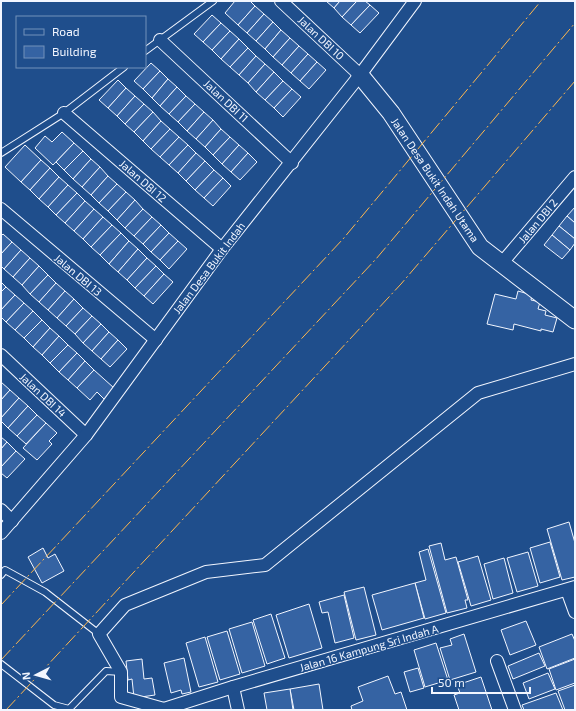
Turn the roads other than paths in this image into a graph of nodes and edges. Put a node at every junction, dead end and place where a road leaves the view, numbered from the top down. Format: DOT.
graph roads {
  1 [pos="213,1"];
  2 [pos="281,1"];
  3 [pos="415,1"];
  4 [pos="160,40"];
  5 [pos="146,50"];
  6 [pos="123,68"];
  7 [pos="360,75"];
  8 [pos="64,112"];
  9 [pos="1,153"];
  10 [pos="292,163"];
  11 [pos="575,177"];
  12 [pos="1,209"];
  13 [pos="222,249"];
  14 [pos="501,264"];
  15 [pos="575,320"];
  16 [pos="156,340"];
  17 [pos="1,355"];
  18 [pos="575,364"];
  19 [pos="86,435"];
  20 [pos="1,510"];
  21 [pos="12,521"];
  22 [pos="1,533"];
  23 [pos="1,575"];
  24 [pos="571,589"];
  25 [pos="575,612"];
  26 [pos="99,634"];
  27 [pos="497,661"];
  28 [pos="1,664"];
  29 [pos="121,672"];
  30 [pos="233,688"];
  31 [pos="68,710"];
  32 [pos="164,710"];
  33 [pos="238,710"];
  34 [pos="515,710"];
  1 -- 4 [label="lane"];
  2 -- 7 [label="street, Jalan DBI 10"];
  3 -- 7 [label="street, Jalan Desa Bukit Indah"];
  4 -- 5 [label="lane"];
  4 -- 10 [label="street, Jalan DBI 11"];
  6 -- 8 [label="lane"];
  7 -- 10 [label="street, Jalan Desa Bukit Indah"];
  7 -- 14 [label="street, Jalan Desa Bukit Indah Utama"];
  8 -- 9 [label="lane"];
  8 -- 13 [label="street, Jalan DBI 12"];
  10 -- 13 [label="street, Jalan Desa Bukit Indah"];
  11 -- 14 [label="street, Jalan DBI 2"];
  12 -- 16 [label="street, Jalan DBI 13"];
  13 -- 16 [label="street, Jalan Desa Bukit Indah"];
  14 -- 15 [label="street, Jalan Desa Bukit Indah Utama"];
  16 -- 19 [label="street, Jalan Desa Bukit Indah"];
  17 -- 19 [label="street, Jalan DBI 14"];
  18 -- 26 [label="street"];
  19 -- 21 [label="street, Jalan Desa Bukit Indah"];
  20 -- 21 [label="street"];
  21 -- 22 [label="street, Jalan Desa Bukit Indah"];
  23 -- 26 [label="lane"];
  24 -- 25 [label="street"];
  24 -- 30 [label="street, Jalan 16 Kampung Sri Indah A"];
  26 -- 29 [label="street"];
  27 -- 34 [label="street"];
  28 -- 31 [label="lane"];
  29 -- 31 [label="lane"];
  29 -- 32 [label="street"];
  30 -- 32 [label="street, Jalan 16 Kampung Sri Indah A"];
  30 -- 33 [label="street"];
}
